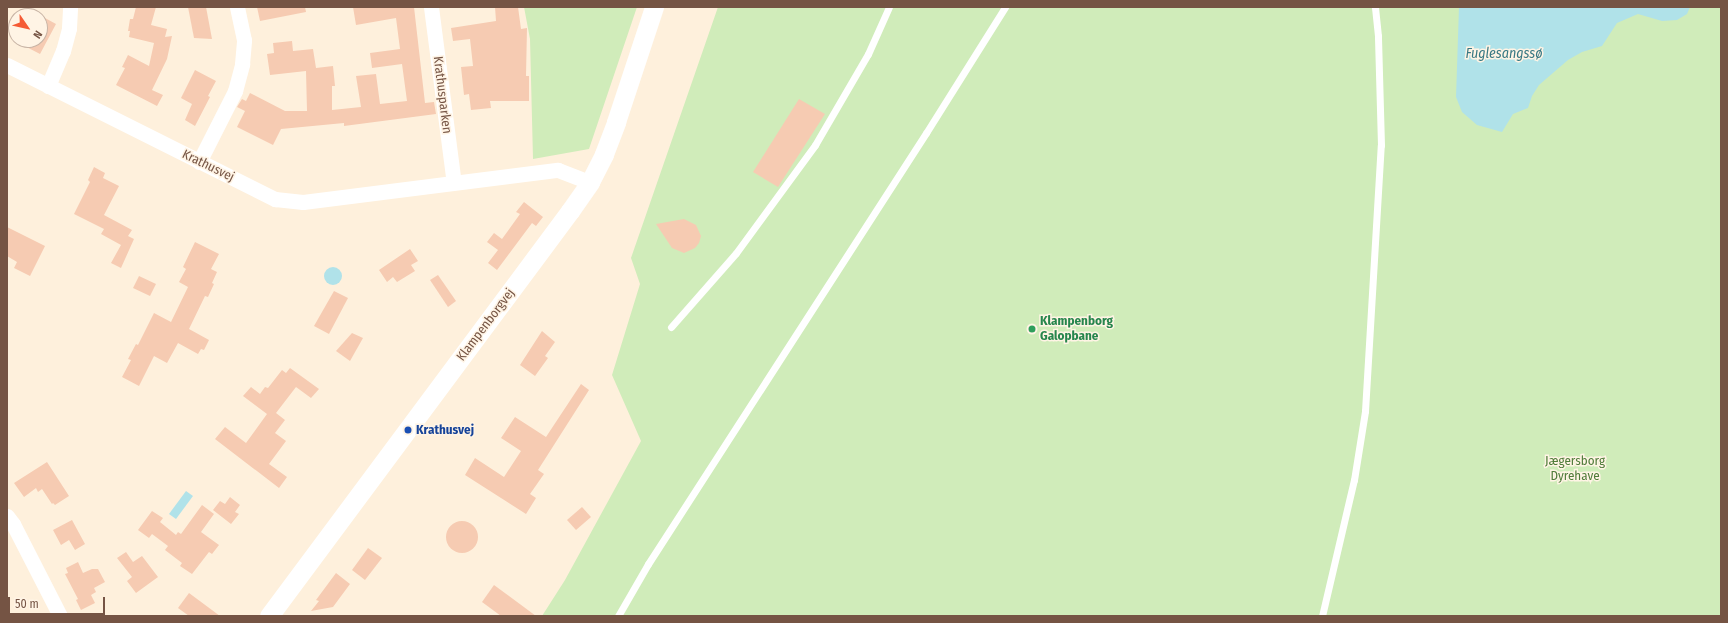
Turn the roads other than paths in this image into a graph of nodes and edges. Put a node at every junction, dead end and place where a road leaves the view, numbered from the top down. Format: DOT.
graph roads {
  1 [pos="70,7"];
  2 [pos="237,7"];
  3 [pos="431,7"];
  4 [pos="654,7"];
  5 [pos="889,7"];
  6 [pos="1005,7"];
  7 [pos="1375,7"];
  8 [pos="7,65"];
  9 [pos="48,86"];
  10 [pos="199,162"];
  11 [pos="590,182"];
  12 [pos="454,183"];
  13 [pos="672,327"];
  14 [pos="7,516"];
  15 [pos="60,616"];
  16 [pos="269,616"];
  17 [pos="618,616"];
  18 [pos="1322,616"];
  1 -- 9 [label="street"];
  2 -- 10 [label="street"];
  3 -- 12 [label="street, Krathusparken"];
  4 -- 11 [label="street, Klampenborgvej"];
  5 -- 13 [label="lane"];
  6 -- 17 [label="lane"];
  7 -- 18 [label="lane"];
  8 -- 9 [label="street, Krathusvej"];
  9 -- 10 [label="street, Krathusvej"];
  10 -- 12 [label="street, Krathusvej"];
  11 -- 12 [label="street, Krathusvej"];
  11 -- 16 [label="street, Klampenborgvej"];
  14 -- 15 [label="street"];
}
